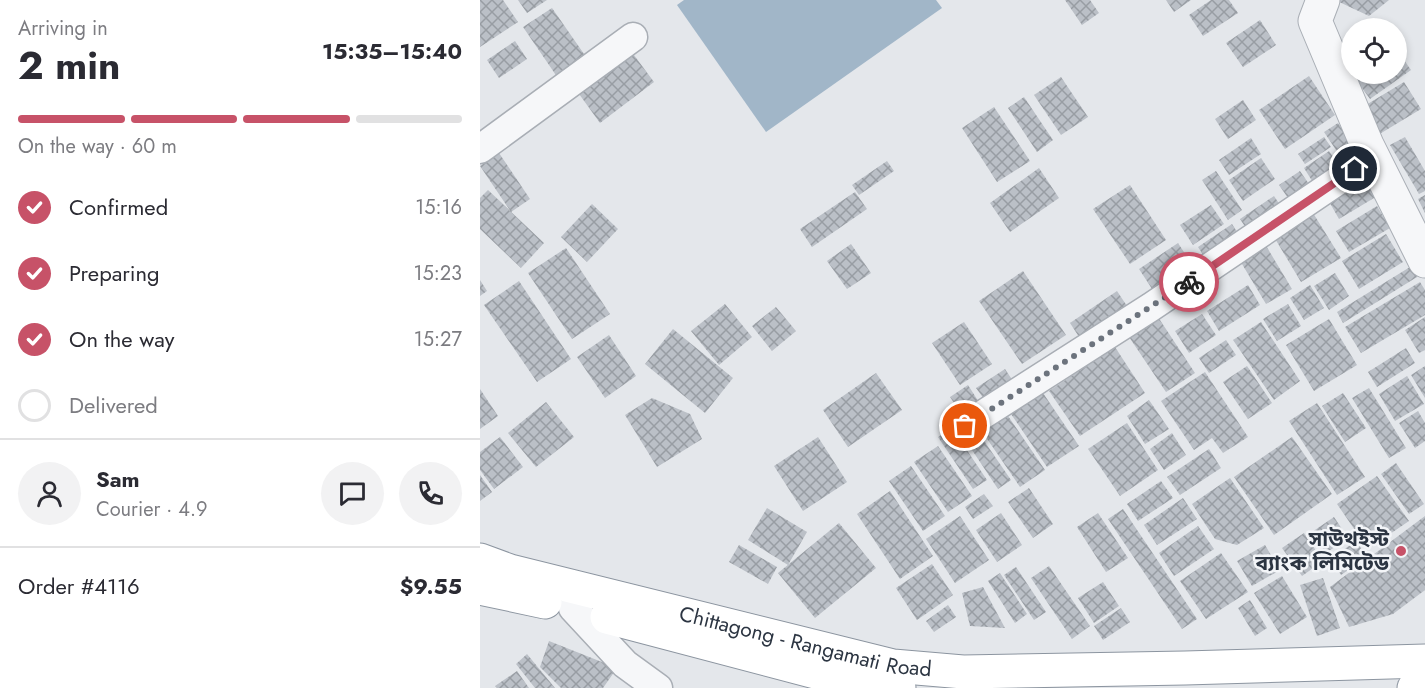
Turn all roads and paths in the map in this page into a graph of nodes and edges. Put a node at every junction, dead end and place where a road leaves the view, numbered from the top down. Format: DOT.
graph roads {
  1 [pos="1323,0"];
  2 [pos="633,37"];
  3 [pos="480,149"];
  4 [pos="1374,157"];
  5 [pos="1425,261"];
  6 [pos="965,426"];
  7 [pos="480,560"];
  8 [pos="480,588"];
  9 [pos="573,608"];
  10 [pos="1425,661"];
  11 [pos="657,688"];
  12 [pos="899,688"];
  13 [pos="1414,688"];
  14 [pos="1425,688"];
  1 -- 4 [label="street"];
  2 -- 3 [label="street"];
  4 -- 5 [label="street"];
  4 -- 6 [label="street"];
  7 -- 10 [label="highway, Chittagong - Rangamati Road"];
  8 -- 9 [label="highway, Chittagong - Rangamati Road"];
  9 -- 11 [label="street"];
  9 -- 12 [label="highway, Chittagong - Rangamati Road"];
  13 -- 14 [label="highway"];
}
